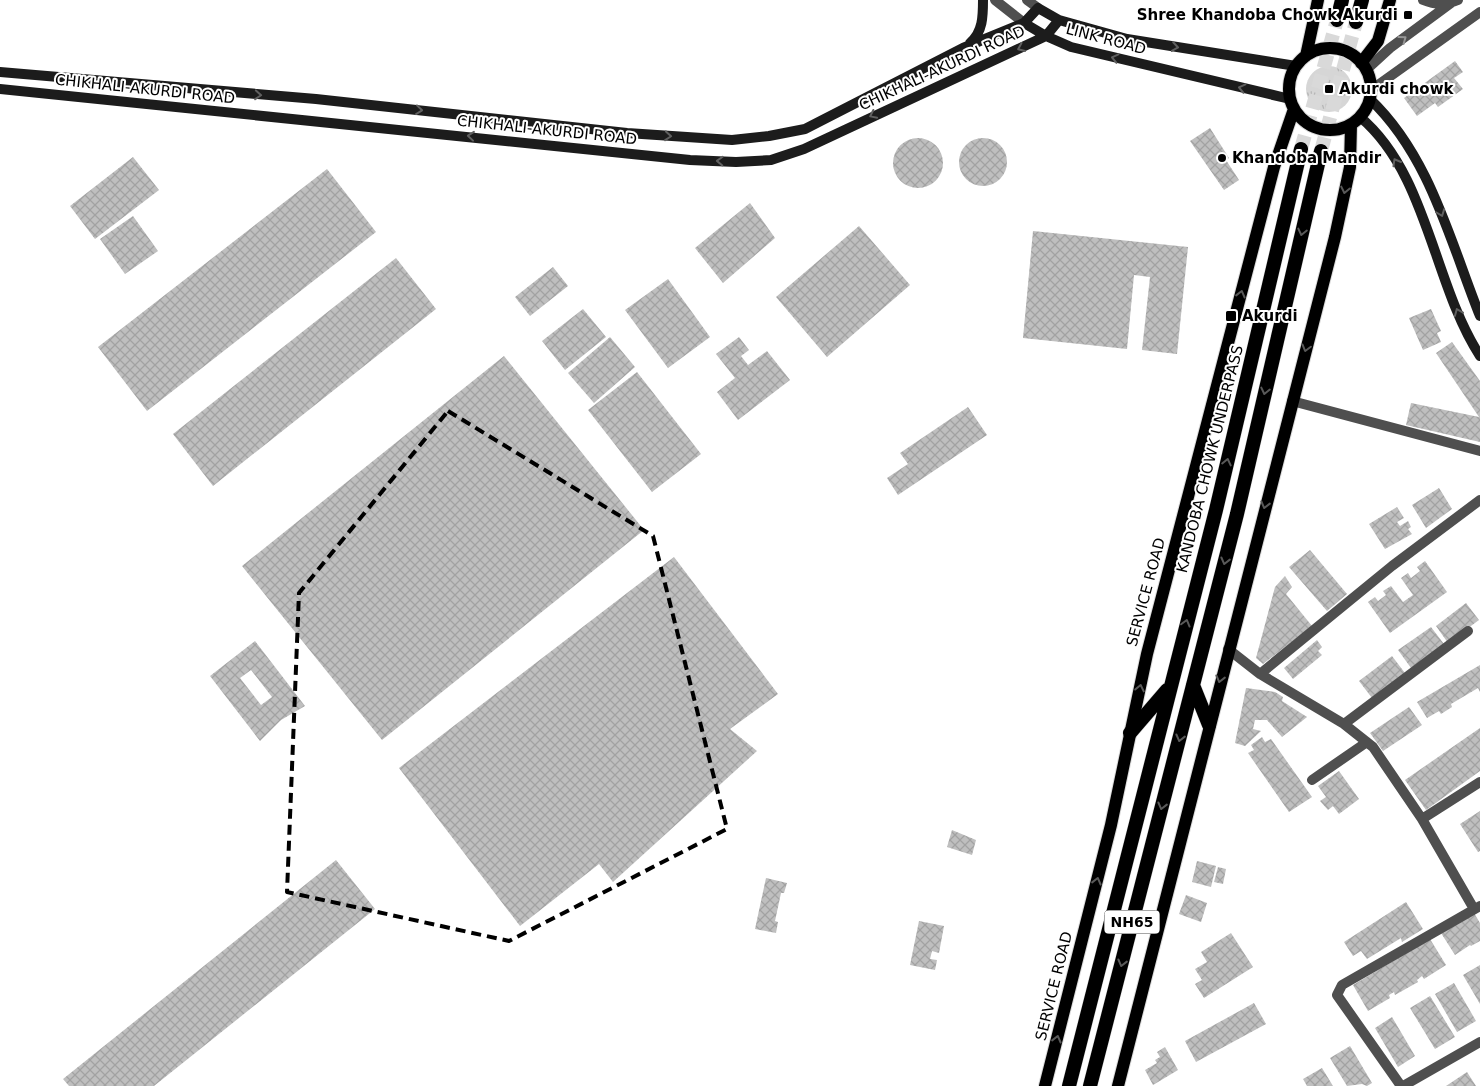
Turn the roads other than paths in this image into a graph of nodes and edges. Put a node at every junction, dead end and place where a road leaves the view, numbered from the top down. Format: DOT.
graph roads {
  1 [pos="982,0"];
  2 [pos="995,0"];
  3 [pos="1027,0"];
  4 [pos="1318,0"];
  5 [pos="1342,0"];
  6 [pos="1362,0"];
  7 [pos="1390,0"];
  8 [pos="1423,0"];
  9 [pos="1455,2"];
  10 [pos="1038,8"];
  11 [pos="1480,12"];
  12 [pos="1059,20"];
  13 [pos="1337,20"];
  14 [pos="1024,22"];
  15 [pos="1356,22"];
  16 [pos="1046,36"];
  17 [pos="964,48"];
  18 [pos="1306,56"];
  19 [pos="1296,66"];
  20 [pos="1364,67"];
  21 [pos="0,72"];
  22 [pos="0,89"];
  23 [pos="1370,94"];
  24 [pos="1292,104"];
  25 [pos="1356,121"];
  26 [pos="1301,149"];
  27 [pos="1321,151"];
  28 [pos="1480,316"];
  29 [pos="1480,356"];
  30 [pos="1292,401"];
  31 [pos="1480,451"];
  32 [pos="1480,500"];
  33 [pos="1468,631"];
  34 [pos="1228,649"];
  35 [pos="1260,674"];
  36 [pos="1193,685"];
  37 [pos="1170,688"];
  38 [pos="1344,724"];
  39 [pos="1209,725"];
  40 [pos="1130,733"];
  41 [pos="1367,742"];
  42 [pos="1312,780"];
  43 [pos="1480,782"];
  44 [pos="1422,819"];
  45 [pos="1477,907"];
  46 [pos="1480,1042"];
  47 [pos="1045,1086"];
  48 [pos="1069,1086"];
  49 [pos="1090,1086"];
  50 [pos="1118,1086"];
  51 [pos="1402,1086"];
  1 -- 17 [label="main road"];
  2 -- 14 [label="street, LINK ROAD"];
  3 -- 10 [label="street, LINK ROAD"];
  4 -- 18 [label="main road"];
  5 -- 13 [label="highway"];
  6 -- 15 [label="highway"];
  7 -- 20 [label="main road"];
  8 -- 9 [label="street"];
  20 -- 9 [label="street, one-way"];
  10 -- 12 [label="main road, LINK ROAD"];
  10 -- 14 [label="main road, CHIKHALI-AKURDI ROAD"];
  11 -- 23 [label="street"];
  12 -- 16 [label="main road, CHIKHALI-AKURDI ROAD"];
  12 -- 19 [label="main road, LINK ROAD, one-way"];
  14 -- 16 [label="main road, LINK ROAD"];
  14 -- 17 [label="main road, CHIKHALI-AKURDI ROAD"];
  16 -- 22 [label="main road, CHIKHALI-AKURDI ROAD, one-way"];
  24 -- 16 [label="main road, LINK ROAD, one-way"];
  21 -- 17 [label="main road, CHIKHALI-AKURDI ROAD, one-way"];
  18 -- 19 [label="main road"];
  18 -- 20 [label="main road"];
  19 -- 24 [label="main road"];
  20 -- 23 [label="main road"];
  23 -- 25 [label="main road"];
  23 -- 28 [label="main road, one-way"];
  24 -- 25 [label="main road"];
  40 -- 24 [label="main road, SERVICE ROAD, one-way"];
  29 -- 25 [label="main road, one-way"];
  25 -- 30 [label="main road, one-way"];
  37 -- 26 [label="highway, KANDOBA CHOWK UNDERPASS / NH65, one-way"];
  27 -- 36 [label="highway, NH65, one-way"];
  30 -- 31 [label="street"];
  30 -- 34 [label="main road, one-way"];
  32 -- 35 [label="street"];
  33 -- 38 [label="street"];
  34 -- 35 [label="street"];
  34 -- 39 [label="main road, one-way"];
  35 -- 38 [label="street"];
  36 -- 39 [label="highway"];
  36 -- 49 [label="highway, NH65, one-way"];
  37 -- 40 [label="highway"];
  37 -- 48 [label="highway, NH65"];
  38 -- 41 [label="street"];
  39 -- 50 [label="main road"];
  47 -- 40 [label="main road, SERVICE ROAD, one-way"];
  41 -- 42 [label="street"];
  41 -- 44 [label="street"];
  43 -- 44 [label="street"];
  44 -- 45 [label="street"];
  45 -- 51 [label="street"];
  46 -- 51 [label="street"];
}
